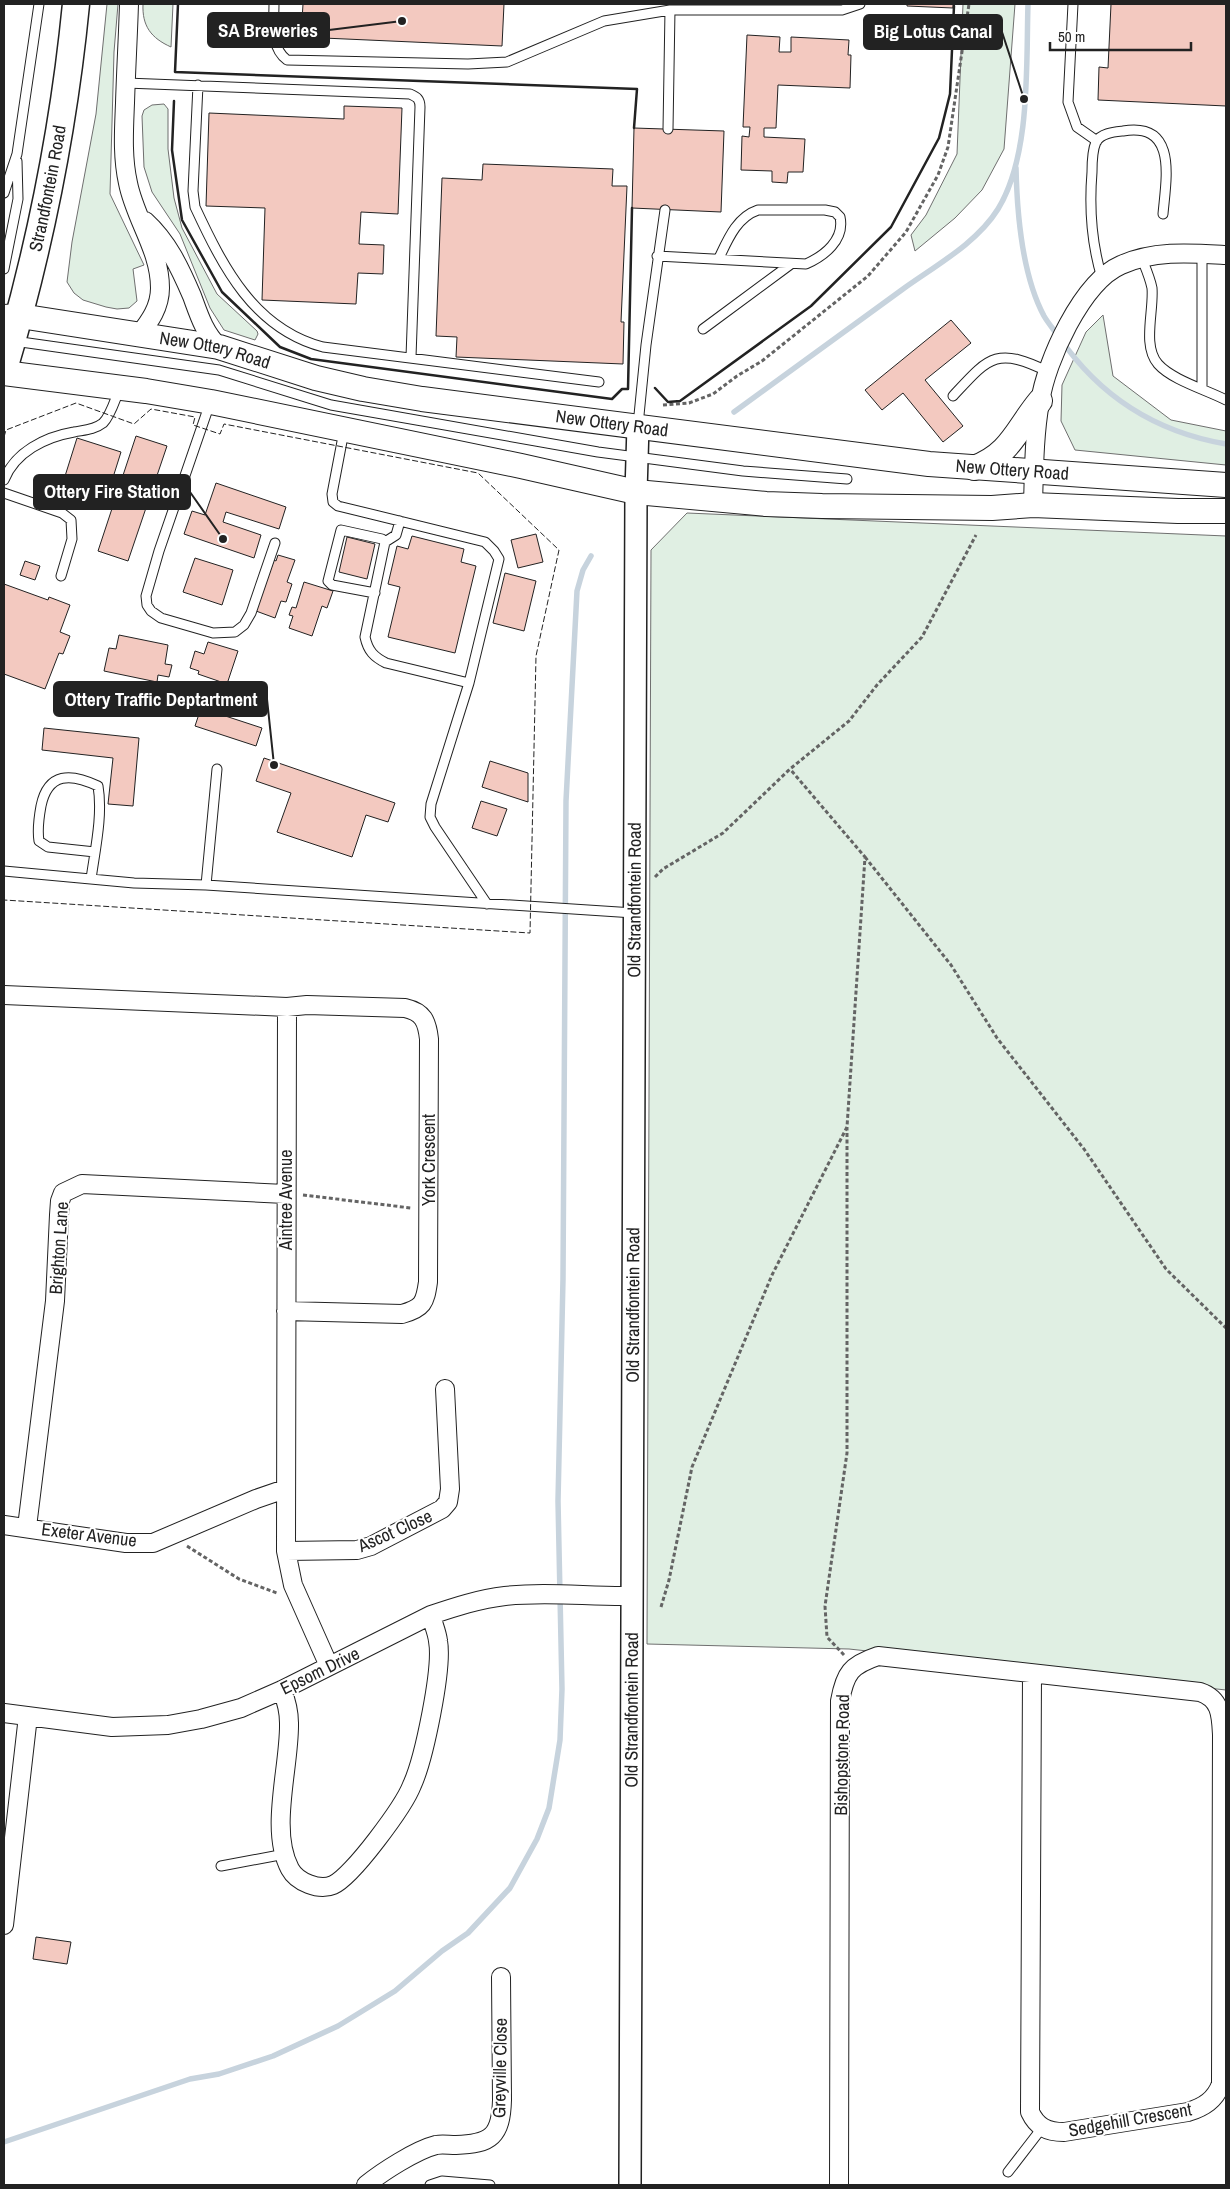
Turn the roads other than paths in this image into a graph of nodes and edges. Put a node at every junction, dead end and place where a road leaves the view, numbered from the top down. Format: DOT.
graph roads {
  1 [pos="39,4"];
  2 [pos="76,4"];
  3 [pos="129,4"];
  4 [pos="274,4"];
  5 [pos="860,4"];
  6 [pos="1073,4"];
  7 [pos="670,10"];
  8 [pos="126,83"];
  9 [pos="198,85"];
  10 [pos="668,129"];
  11 [pos="1097,140"];
  12 [pos="17,154"];
  13 [pos="4,193"];
  14 [pos="665,210"];
  15 [pos="1163,214"];
  16 [pos="141,217"];
  17 [pos="1202,254"];
  18 [pos="1226,255"];
  19 [pos="657,256"];
  20 [pos="719,258"];
  21 [pos="1142,259"];
  22 [pos="791,264"];
  23 [pos="4,269"];
  24 [pos="1102,278"];
  25 [pos="10,329"];
  26 [pos="704,329"];
  27 [pos="139,335"];
  28 [pos="219,347"];
  29 [pos="411,357"];
  30 [pos="1051,365"];
  31 [pos="4,369"];
  32 [pos="4,373"];
  33 [pos="599,382"];
  34 [pos="120,388"];
  35 [pos="1202,389"];
  36 [pos="953,396"];
  37 [pos="1226,400"];
  38 [pos="1040,401"];
  39 [pos="210,402"];
  40 [pos="638,426"];
  41 [pos="344,431"];
  42 [pos="637,457"];
  43 [pos="974,468"];
  44 [pos="1034,473"];
  45 [pos="847,479"];
  46 [pos="4,480"];
  47 [pos="1226,485"];
  48 [pos="636,492"];
  49 [pos="4,493"];
  50 [pos="1033,505"];
  51 [pos="1226,510"];
  52 [pos="400,522"];
  53 [pos="385,542"];
  54 [pos="275,543"];
  55 [pos="61,576"];
  56 [pos="376,593"];
  57 [pos="470,683"];
  58 [pos="217,769"];
  59 [pos="95,852"];
  60 [pos="4,872"];
  61 [pos="91,879"];
  62 [pos="206,885"];
  63 [pos="487,904"];
  64 [pos="636,914"];
  65 [pos="4,994"];
  66 [pos="286,1008"];
  67 [pos="285,1194"];
  68 [pos="286,1311"];
  69 [pos="445,1389"];
  70 [pos="285,1489"];
  71 [pos="4,1525"];
  72 [pos="27,1527"];
  73 [pos="286,1551"];
  74 [pos="632,1596"];
  75 [pos="431,1615"];
  76 [pos="329,1666"];
  77 [pos="1032,1674"];
  78 [pos="282,1690"];
  79 [pos="4,1713"];
  80 [pos="28,1716"];
  81 [pos="286,1854"];
  82 [pos="221,1866"];
  83 [pos="4,1925"];
  84 [pos="501,1977"];
  85 [pos="1042,2128"];
  86 [pos="1008,2172"];
  87 [pos="366,2185"];
  88 [pos="430,2185"];
  89 [pos="490,2185"];
  90 [pos="630,2185"];
  91 [pos="839,2185"];
  1 -- 12 [label="lane"];
  2 -- 25 [label="main road, Strandfontein Road"];
  3 -- 8 [label="street"];
  4 -- 7 [label="lane"];
  5 -- 7 [label="lane"];
  6 -- 11 [label="lane"];
  7 -- 10 [label="lane"];
  8 -- 9 [label="lane"];
  8 -- 16 [label="street"];
  9 -- 29 [label="lane"];
  9 -- 29 [label="lane"];
  11 -- 15 [label="lane"];
  11 -- 24 [label="lane"];
  12 -- 13 [label="lane"];
  12 -- 23 [label="lane"];
  14 -- 19 [label="lane"];
  16 -- 27 [label="street"];
  16 -- 28 [label="street"];
  17 -- 18 [label="street"];
  17 -- 21 [label="street"];
  17 -- 35 [label="lane"];
  19 -- 20 [label="lane"];
  19 -- 40 [label="lane"];
  20 -- 22 [label="lane"];
  20 -- 22 [label="lane"];
  21 -- 24 [label="street"];
  21 -- 35 [label="lane"];
  22 -- 26 [label="lane"];
  24 -- 30 [label="street"];
  25 -- 27 [label="main road, New Ottery Road"];
  25 -- 31 [label="main road, Strandfontein Road"];
  25 -- 42 [label="lane"];
  27 -- 28 [label="main road, New Ottery Road"];
  28 -- 40 [label="main road, New Ottery Road"];
  29 -- 33 [label="lane"];
  30 -- 36 [label="lane"];
  30 -- 38 [label="street"];
  32 -- 34 [label="main road, New Ottery Road"];
  34 -- 39 [label="main road, New Ottery Road"];
  34 -- 46 [label="lane"];
  35 -- 37 [label="lane"];
  38 -- 43 [label="main road"];
  38 -- 44 [label="street"];
  39 -- 41 [label="main road, New Ottery Road"];
  39 -- 54 [label="lane"];
  40 -- 42 [label="street, Old Strandfontein Road"];
  40 -- 43 [label="main road, New Ottery Road"];
  41 -- 48 [label="main road, New Ottery Road"];
  41 -- 52 [label="lane"];
  42 -- 45 [label="lane"];
  42 -- 48 [label="street, Old Strandfontein Road"];
  43 -- 44 [label="main road, New Ottery Road"];
  44 -- 47 [label="main road, New Ottery Road"];
  44 -- 50 [label="street"];
  48 -- 50 [label="main road, New Ottery Road"];
  48 -- 64 [label="street, Old Strandfontein Road"];
  49 -- 55 [label="lane"];
  50 -- 51 [label="main road, New Ottery Road"];
  52 -- 53 [label="lane"];
  52 -- 57 [label="lane"];
  53 -- 56 [label="lane"];
  53 -- 56 [label="lane"];
  56 -- 57 [label="lane"];
  57 -- 63 [label="lane"];
  58 -- 62 [label="lane"];
  59 -- 59 [label="lane"];
  59 -- 61 [label="lane"];
  60 -- 61 [label="lane"];
  61 -- 62 [label="lane"];
  62 -- 63 [label="lane"];
  63 -- 64 [label="lane"];
  64 -- 74 [label="street, Old Strandfontein Road"];
  65 -- 66 [label="street"];
  66 -- 67 [label="street, Aintree Avenue"];
  66 -- 68 [label="street, York Crescent"];
  67 -- 68 [label="street, Aintree Avenue"];
  67 -- 72 [label="street, Brighton Lane"];
  68 -- 70 [label="street, Aintree Avenue"];
  69 -- 73 [label="street, Ascot Close"];
  70 -- 72 [label="street, Exeter Avenue"];
  70 -- 73 [label="street, Aintree Avenue"];
  71 -- 72 [label="street, Exeter Avenue"];
  73 -- 76 [label="street, Aintree Avenue"];
  74 -- 75 [label="street, Epsom Drive"];
  74 -- 90 [label="street, Old Strandfontein Road"];
  75 -- 76 [label="street, Epsom Drive"];
  75 -- 81 [label="street"];
  76 -- 78 [label="street, Epsom Drive"];
  77 -- 85 [label="street, Sedgehill Crescent"];
  77 -- 85 [label="street, Sedgehill Crescent"];
  77 -- 91 [label="street, Bishopstone Road"];
  78 -- 80 [label="street, Epsom Drive"];
  78 -- 81 [label="street"];
  79 -- 80 [label="street, Epsom Drive"];
  80 -- 83 [label="street"];
  81 -- 82 [label="lane"];
  84 -- 87 [label="street, Greyville Close"];
  85 -- 86 [label="lane"];
  88 -- 89 [label="lane"];
}
